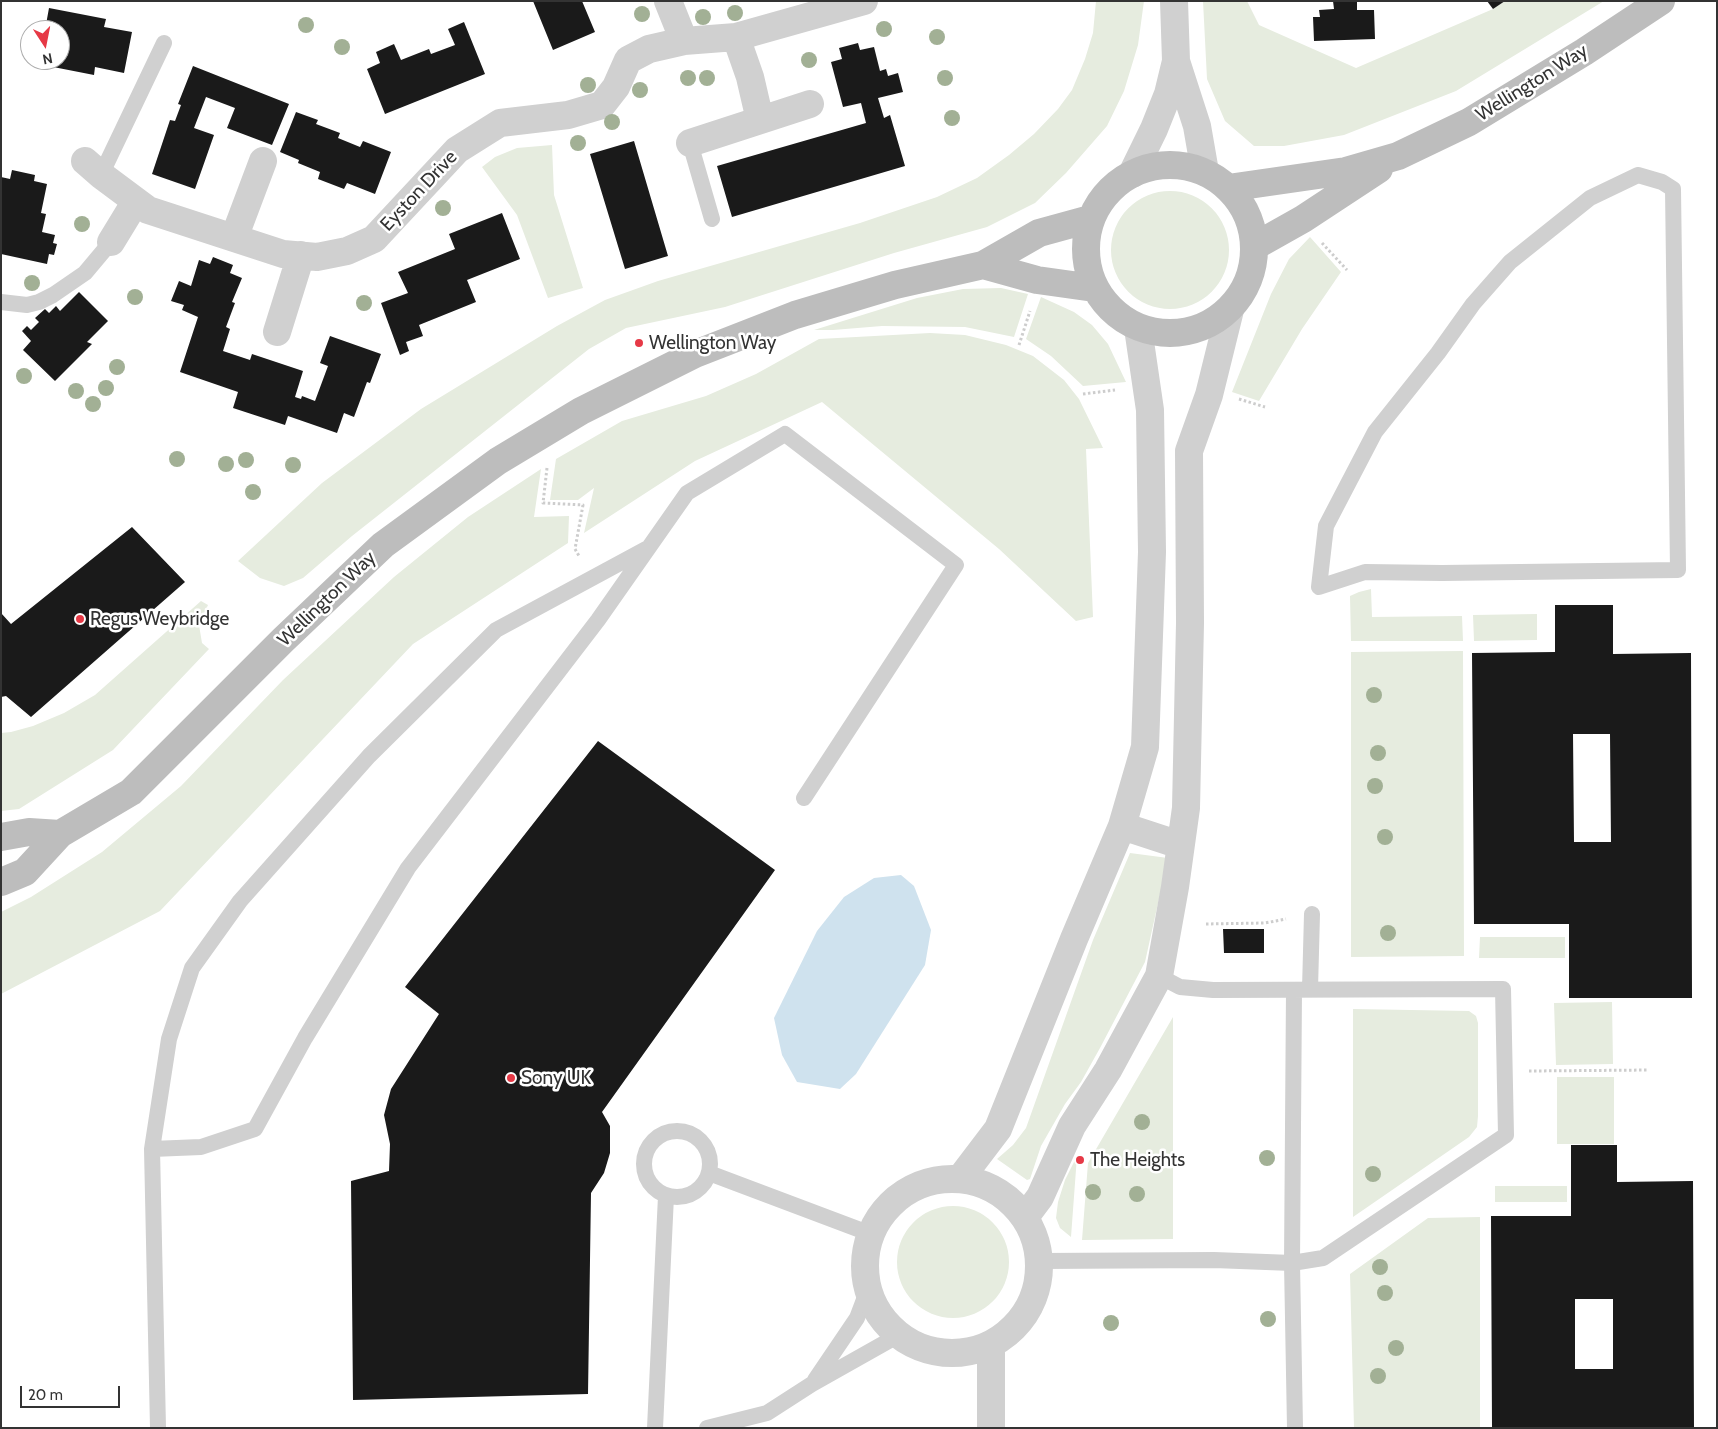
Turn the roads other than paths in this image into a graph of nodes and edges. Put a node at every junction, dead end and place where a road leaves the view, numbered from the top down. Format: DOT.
graph roads {
  1 [pos="668,1"];
  2 [pos="864,1"];
  3 [pos="1174,1"];
  4 [pos="1661,1"];
  5 [pos="736,37"];
  6 [pos="684,41"];
  7 [pos="164,43"];
  8 [pos="1176,61"];
  9 [pos="810,104"];
  10 [pos="760,120"];
  11 [pos="690,143"];
  12 [pos="1398,156"];
  13 [pos="263,161"];
  14 [pos="93,168"];
  15 [pos="1205,172"];
  16 [pos="1132,174"];
  17 [pos="1228,188"];
  18 [pos="136,201"];
  19 [pos="712,219"];
  20 [pos="1090,219"];
  21 [pos="234,238"];
  22 [pos="111,242"];
  23 [pos="1255,246"];
  24 [pos="301,255"];
  25 [pos="983,264"];
  26 [pos="1094,288"];
  27 [pos="1,302"];
  28 [pos="1230,310"];
  29 [pos="1138,328"];
  30 [pos="278,332"];
  31 [pos="649,548"];
  32 [pos="1319,587"];
  33 [pos="804,798"];
  34 [pos="1122,826"];
  35 [pos="60,834"];
  36 [pos="1,837"];
  37 [pos="1180,845"];
  38 [pos="1,882"];
  39 [pos="1312,914"];
  40 [pos="1159,976"];
  41 [pos="1302,989"];
  42 [pos="152,1149"];
  43 [pos="710,1173"];
  44 [pos="960,1179"];
  45 [pos="666,1196"];
  46 [pos="1025,1217"];
  47 [pos="871,1234"];
  48 [pos="1040,1260"];
  49 [pos="1292,1263"];
  50 [pos="868,1289"];
  51 [pos="898,1335"];
  52 [pos="991,1344"];
  53 [pos="812,1384"];
  54 [pos="158,1428"];
  55 [pos="655,1428"];
  56 [pos="707,1428"];
  57 [pos="990,1428"];
  58 [pos="1294,1428"];
  1 -- 6 [label="street"];
  2 -- 5 [label="street, Eyston Drive"];
  3 -- 8 [label="street"];
  4 -- 12 [label="street, Wellington Way"];
  5 -- 6 [label="street, Eyston Drive"];
  5 -- 10 [label="street"];
  6 -- 24 [label="street, Eyston Drive"];
  7 -- 14 [label="lane"];
  8 -- 15 [label="street"];
  8 -- 16 [label="street"];
  9 -- 10 [label="street"];
  10 -- 11 [label="street"];
  11 -- 19 [label="lane"];
  12 -- 17 [label="street, Wellington Way"];
  12 -- 23 [label="street, Wellington Way"];
  13 -- 21 [label="street"];
  14 -- 18 [label="street, Eyston Drive"];
  15 -- 16 [label="street"];
  15 -- 17 [label="street"];
  16 -- 20 [label="street"];
  17 -- 23 [label="street"];
  18 -- 21 [label="street, Eyston Drive"];
  18 -- 22 [label="street"];
  20 -- 25 [label="street, Wellington Way"];
  20 -- 26 [label="street"];
  21 -- 24 [label="street, Eyston Drive"];
  22 -- 27 [label="lane"];
  23 -- 28 [label="street"];
  24 -- 30 [label="street"];
  25 -- 26 [label="street, Wellington Way"];
  25 -- 35 [label="street, Wellington Way"];
  26 -- 29 [label="street"];
  28 -- 29 [label="street"];
  28 -- 37 [label="street"];
  29 -- 34 [label="street"];
  31 -- 33 [label="lane"];
  31 -- 42 [label="lane"];
  31 -- 42 [label="lane"];
  32 -- 32 [label="lane"];
  34 -- 37 [label="street"];
  34 -- 44 [label="street"];
  35 -- 36 [label="street"];
  35 -- 38 [label="street, Wellington Way"];
  37 -- 40 [label="street"];
  39 -- 41 [label="lane"];
  40 -- 41 [label="lane"];
  40 -- 46 [label="street"];
  41 -- 49 [label="lane"];
  41 -- 49 [label="lane"];
  42 -- 54 [label="lane"];
  43 -- 45 [label="lane"];
  43 -- 45 [label="lane"];
  43 -- 47 [label="lane"];
  44 -- 46 [label="street"];
  44 -- 47 [label="street"];
  45 -- 55 [label="lane"];
  46 -- 48 [label="street"];
  47 -- 50 [label="street"];
  48 -- 49 [label="lane"];
  48 -- 52 [label="street"];
  49 -- 58 [label="lane"];
  50 -- 51 [label="street"];
  50 -- 53 [label="lane"];
  51 -- 52 [label="street"];
  51 -- 53 [label="lane"];
  52 -- 57 [label="street"];
  53 -- 56 [label="lane"];
}
